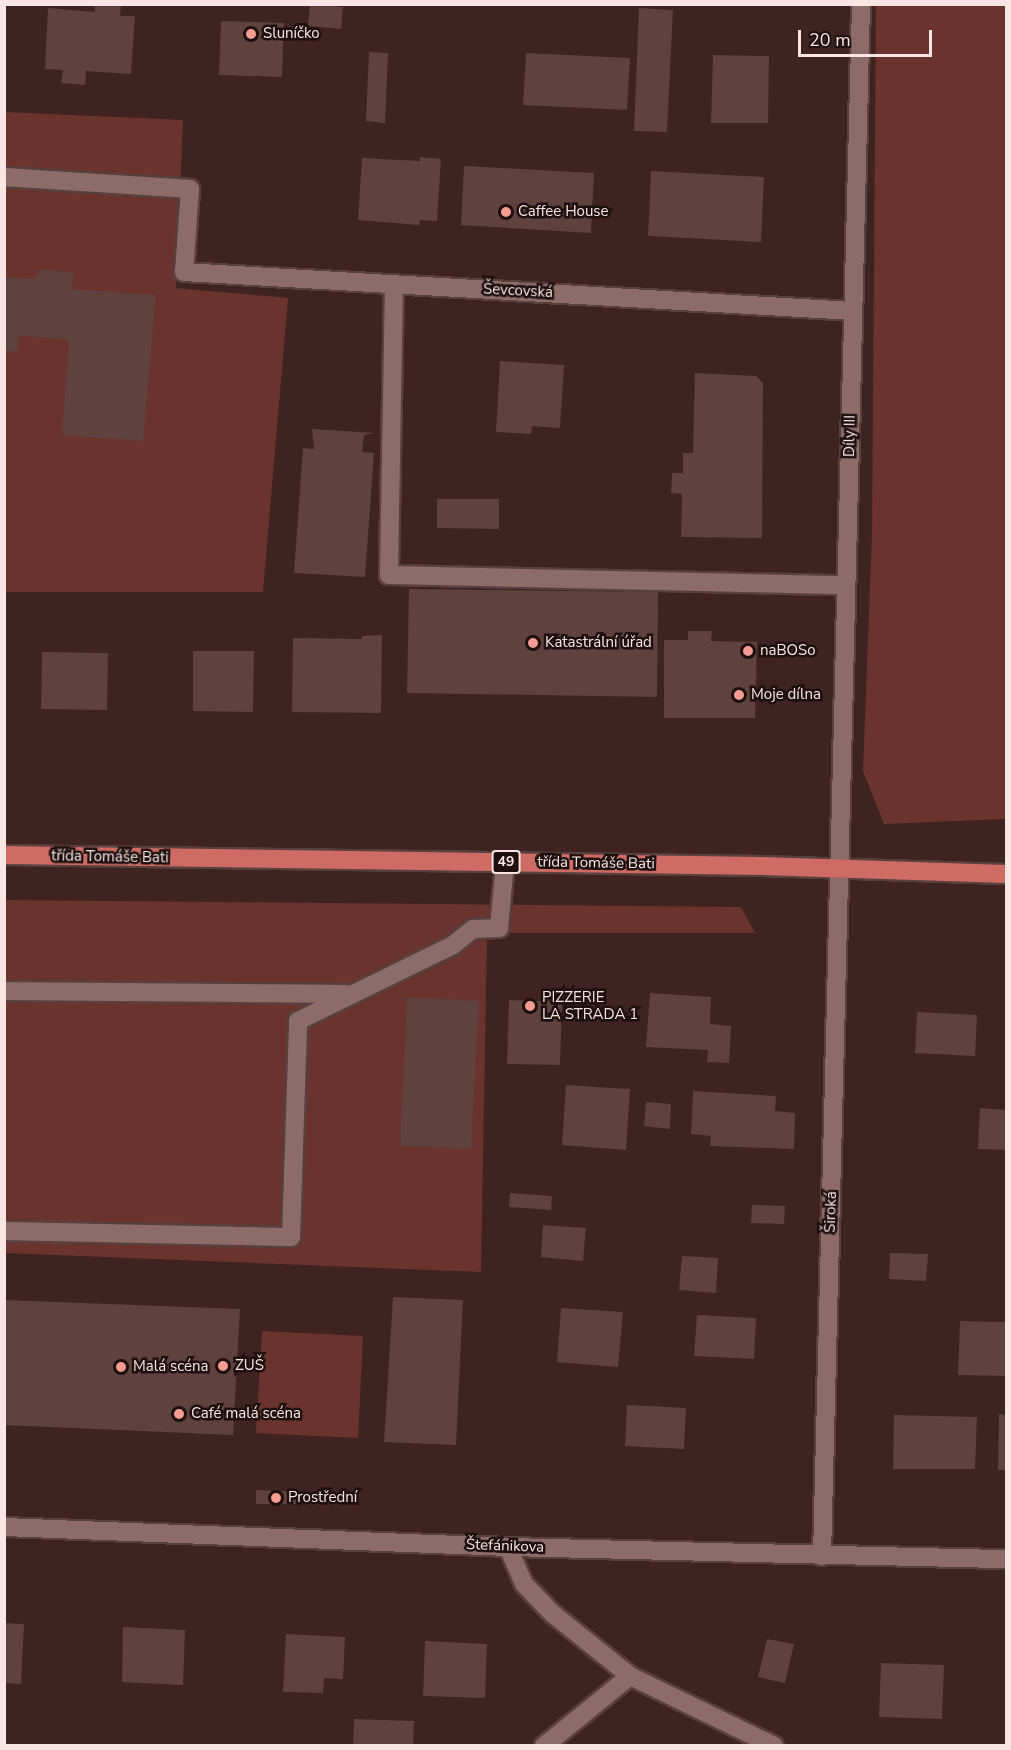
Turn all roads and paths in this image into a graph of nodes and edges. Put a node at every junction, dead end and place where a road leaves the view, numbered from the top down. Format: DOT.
graph roads {
  1 [pos="861,4"];
  2 [pos="4,177"];
  3 [pos="394,284"];
  4 [pos="853,311"];
  5 [pos="846,585"];
  6 [pos="4,855"];
  7 [pos="505,862"];
  8 [pos="838,867"];
  9 [pos="1006,874"];
  10 [pos="4,991"];
  11 [pos="350,994"];
  12 [pos="4,1231"];
  13 [pos="4,1527"];
  14 [pos="508,1547"];
  15 [pos="822,1556"];
  16 [pos="1006,1559"];
  17 [pos="630,1676"];
  18 [pos="544,1746"];
  19 [pos="774,1746"];
  1 -- 4 [label="street, Díly III"];
  2 -- 3 [label="street, Ševcovská"];
  3 -- 4 [label="street, Ševcovská"];
  3 -- 5 [label="street"];
  4 -- 5 [label="street, Díly III"];
  5 -- 8 [label="street, Díly III"];
  6 -- 7 [label="main road, třída Tomáše Bati / 49"];
  7 -- 8 [label="main road, třída Tomáše Bati / 49"];
  7 -- 11 [label="street"];
  8 -- 9 [label="main road, třída Tomáše Bati / 49"];
  8 -- 15 [label="street, Široká"];
  10 -- 11 [label="street"];
  11 -- 12 [label="street"];
  13 -- 14 [label="street, Štefánikova"];
  14 -- 15 [label="street, Štefánikova"];
  14 -- 17 [label="street"];
  15 -- 16 [label="street, Štefánikova"];
  17 -- 18 [label="street"];
  17 -- 19 [label="street"];
}
